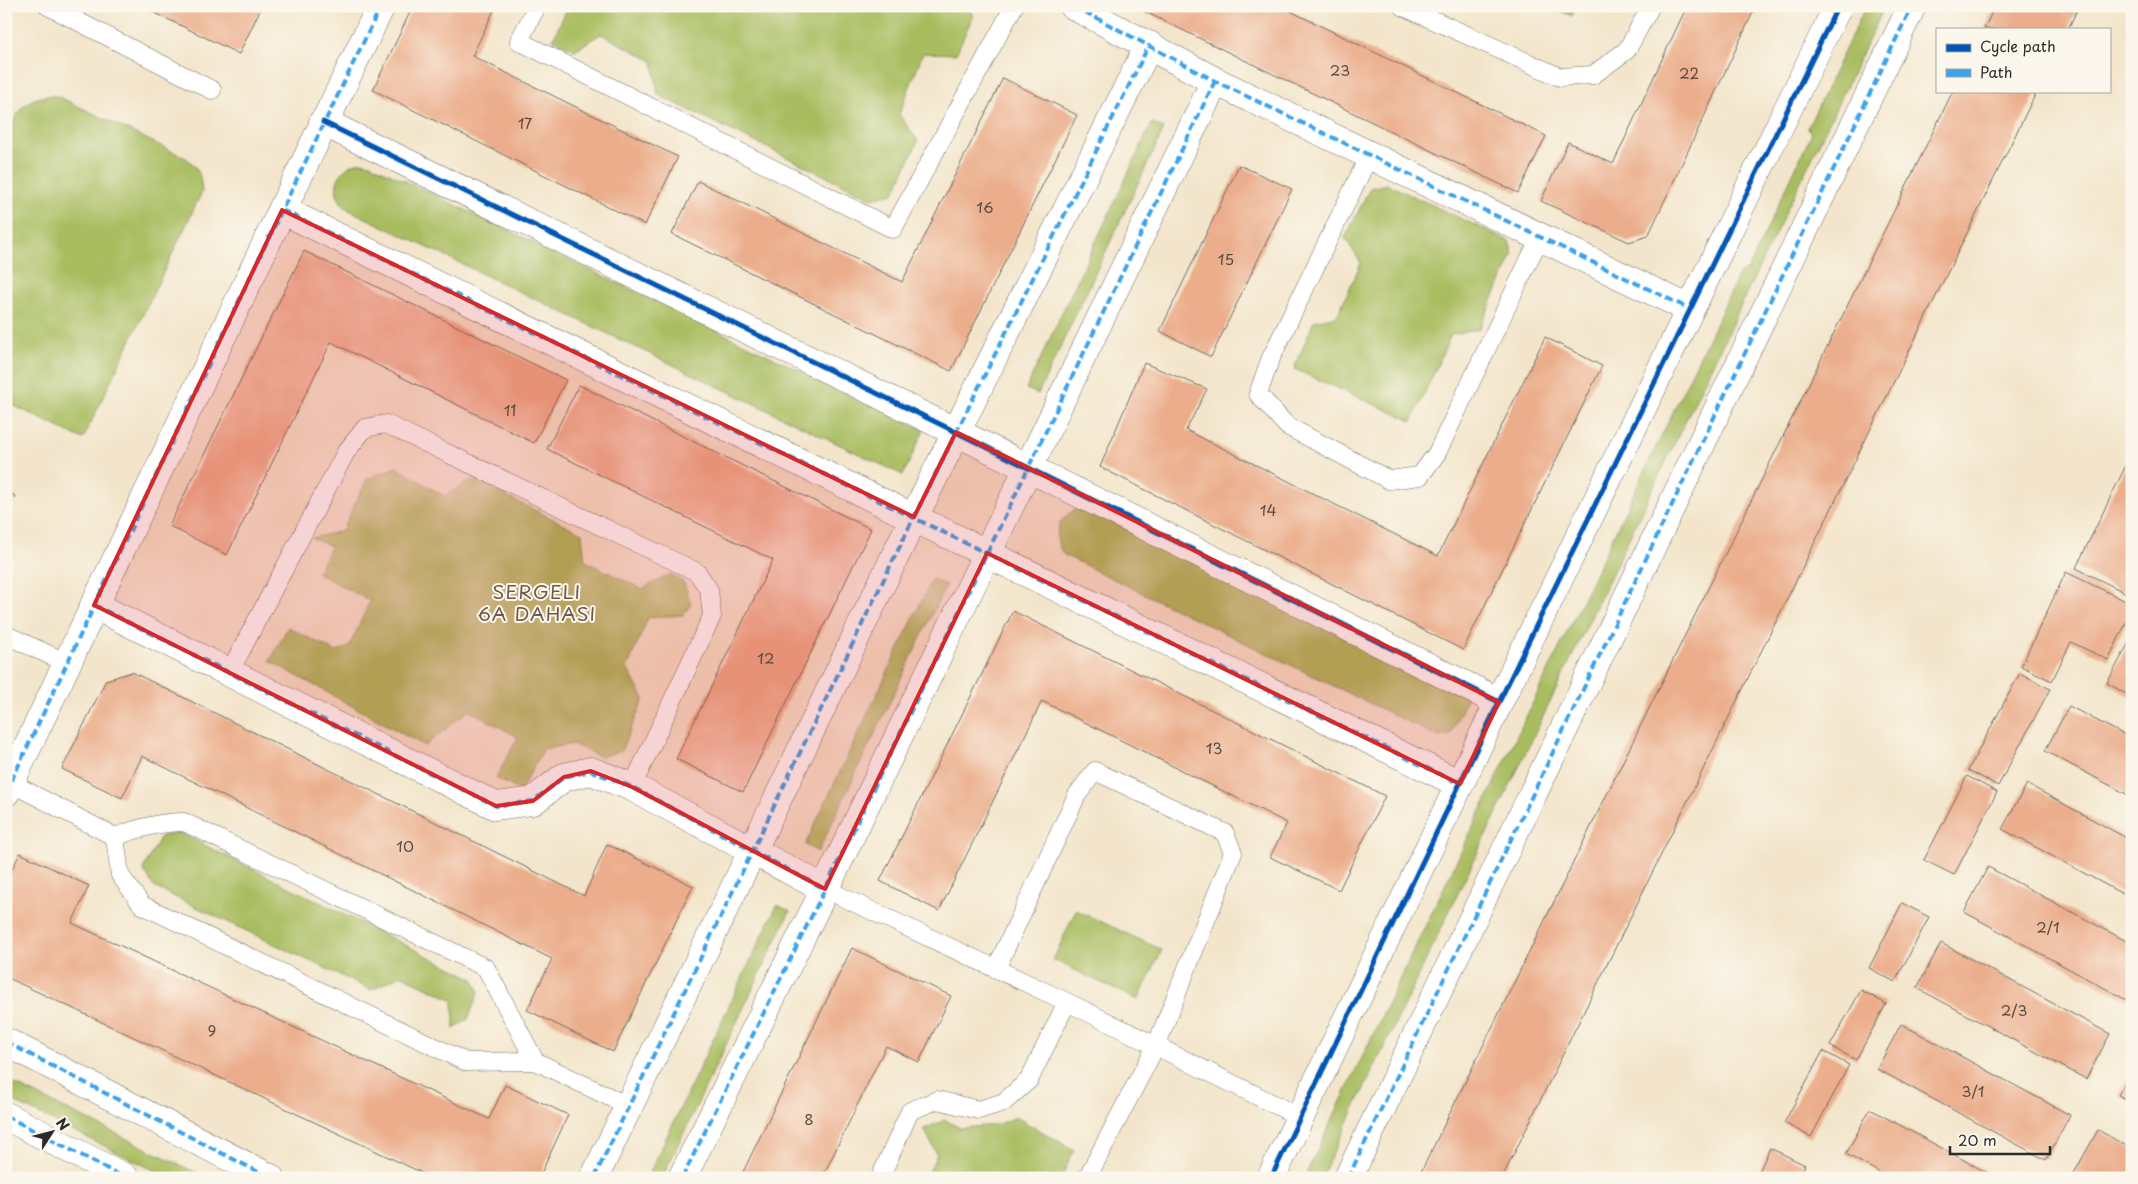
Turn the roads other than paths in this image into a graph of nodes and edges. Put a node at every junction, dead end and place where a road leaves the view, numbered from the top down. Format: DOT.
graph roads {
  1 [pos="48,6"];
  2 [pos="381,6"];
  3 [pos="537,6"];
  4 [pos="1014,6"];
  5 [pos="1074,6"];
  6 [pos="1402,6"];
  7 [pos="1651,6"];
  8 [pos="1838,6"];
  9 [pos="1912,6"];
  10 [pos="1149,45"];
  11 [pos="1215,81"];
  12 [pos="212,90"];
  13 [pos="323,122"];
  14 [pos="1370,154"];
  15 [pos="282,210"];
  16 [pos="1540,237"];
  17 [pos="1690,309"];
  18 [pos="956,432"];
  19 [pos="1028,468"];
  20 [pos="914,517"];
  21 [pos="987,553"];
  22 [pos="94,605"];
  23 [pos="6,635"];
  24 [pos="67,663"];
  25 [pos="230,673"];
  26 [pos="1499,702"];
  27 [pos="1460,784"];
  28 [pos="8,787"];
  29 [pos="632,787"];
  30 [pos="115,837"];
  31 [pos="751,850"];
  32 [pos="824,889"];
  33 [pos="996,969"];
  34 [pos="1067,1002"];
  35 [pos="6,1042"];
  36 [pos="1156,1046"];
  37 [pos="535,1061"];
  38 [pos="628,1106"];
  39 [pos="6,1116"];
  40 [pos="1300,1118"];
  41 [pos="125,1178"];
  42 [pos="270,1178"];
  43 [pos="594,1178"];
  44 [pos="682,1178"];
  45 [pos="880,1178"];
  46 [pos="1087,1178"];
  47 [pos="1271,1178"];
  48 [pos="1348,1178"];
  1 -- 12 [label="lane"];
  2 -- 13 [label="street"];
  3 -- 4 [label="lane"];
  5 -- 10 [label="street"];
  6 -- 7 [label="lane"];
  8 -- 17 [label="street"];
  9 -- 48 [label="street"];
  10 -- 11 [label="street"];
  10 -- 18 [label="street"];
  11 -- 14 [label="street"];
  11 -- 19 [label="street"];
  13 -- 15 [label="street"];
  13 -- 18 [label="street"];
  14 -- 16 [label="street"];
  14 -- 16 [label="lane"];
  15 -- 20 [label="street"];
  15 -- 22 [label="street"];
  16 -- 17 [label="street"];
  17 -- 26 [label="street"];
  18 -- 19 [label="street"];
  18 -- 20 [label="street"];
  19 -- 21 [label="street"];
  19 -- 26 [label="street"];
  20 -- 21 [label="street"];
  20 -- 31 [label="street"];
  21 -- 27 [label="street"];
  21 -- 32 [label="street"];
  22 -- 24 [label="street"];
  22 -- 25 [label="street"];
  23 -- 24 [label="lane"];
  24 -- 28 [label="street"];
  25 -- 29 [label="street"];
  25 -- 29 [label="lane"];
  26 -- 27 [label="street"];
  27 -- 40 [label="street"];
  28 -- 30 [label="lane"];
  29 -- 31 [label="street"];
  30 -- 37 [label="lane"];
  30 -- 37 [label="lane"];
  31 -- 32 [label="street"];
  31 -- 38 [label="street"];
  32 -- 33 [label="lane"];
  32 -- 44 [label="street"];
  33 -- 34 [label="lane"];
  33 -- 36 [label="lane"];
  34 -- 36 [label="lane"];
  34 -- 45 [label="lane"];
  35 -- 42 [label="street"];
  36 -- 40 [label="lane"];
  36 -- 46 [label="lane"];
  37 -- 38 [label="lane"];
  38 -- 43 [label="street"];
  39 -- 41 [label="street"];
  40 -- 47 [label="street"];
}
